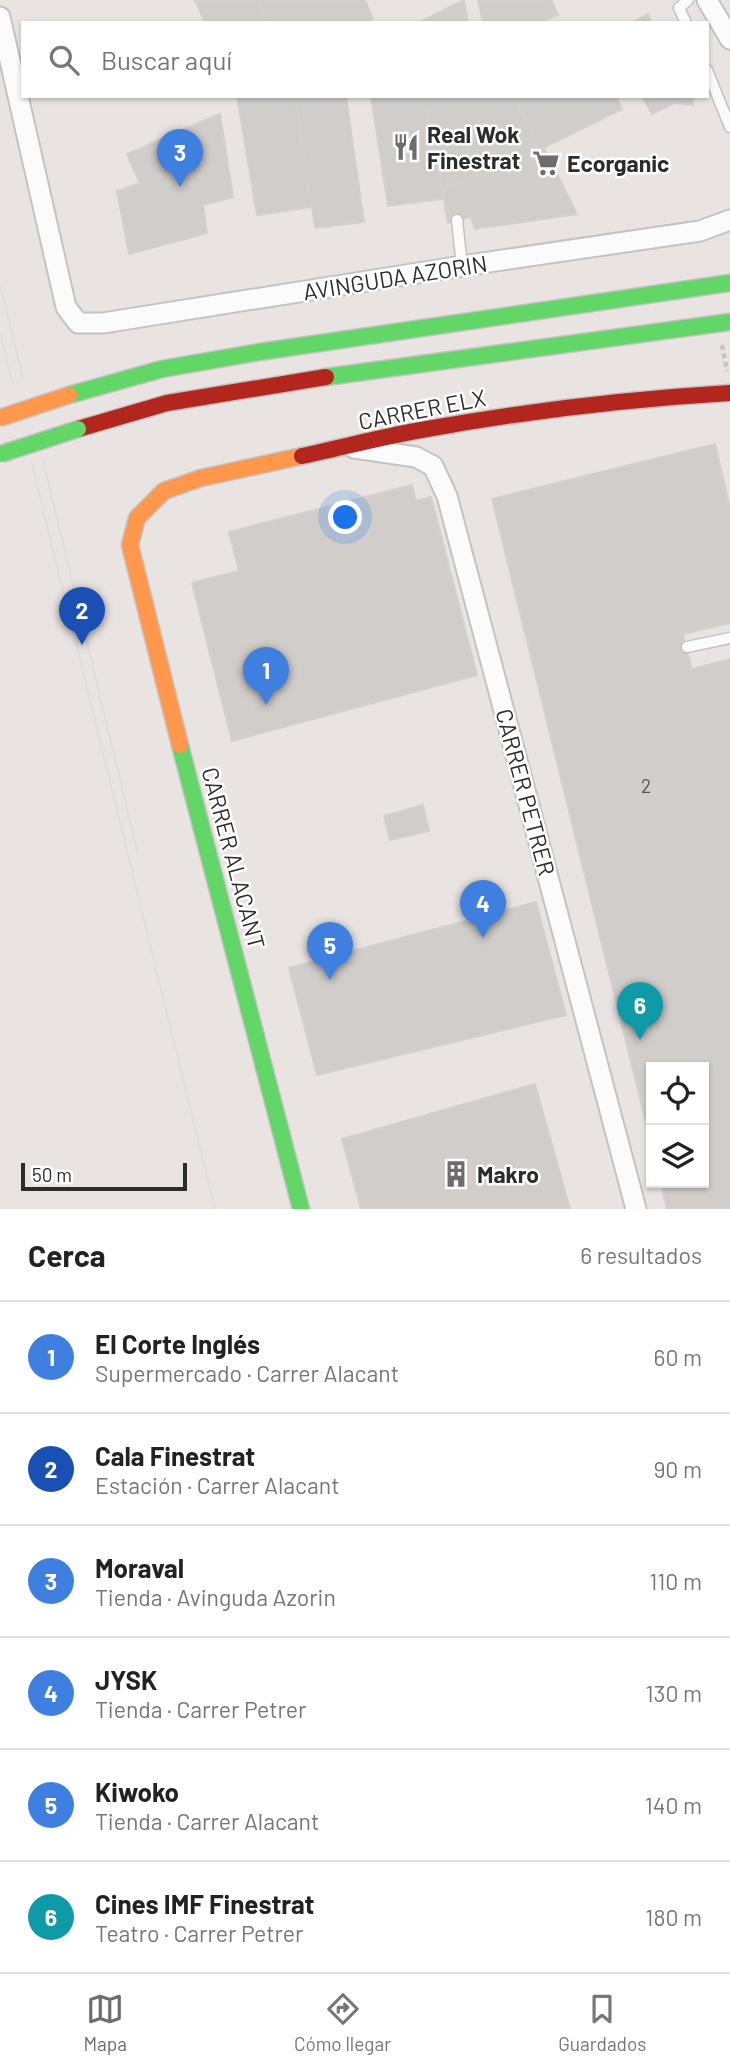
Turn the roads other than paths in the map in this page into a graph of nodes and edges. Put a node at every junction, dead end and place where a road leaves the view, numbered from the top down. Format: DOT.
graph roads {
  1 [pos="688,0"];
  2 [pos="707,0"];
  3 [pos="0,17"];
  4 [pos="685,21"];
  5 [pos="730,39"];
  6 [pos="709,75"];
  7 [pos="730,127"];
  8 [pos="730,219"];
  9 [pos="457,220"];
  10 [pos="462,266"];
  11 [pos="730,283"];
  12 [pos="724,323"];
  13 [pos="730,393"];
  14 [pos="0,418"];
  15 [pos="344,447"];
  16 [pos="1,455"];
  17 [pos="137,518"];
  18 [pos="730,638"];
  19 [pos="687,647"];
  20 [pos="301,1209"];
  21 [pos="636,1209"];
  1 -- 4 [label="lane"];
  2 -- 5 [label="street"];
  3 -- 10 [label="street, AVINGUDA AZORIN"];
  6 -- 7 [label="lane"];
  8 -- 10 [label="street, AVINGUDA AZORIN"];
  9 -- 10 [label="lane"];
  11 -- 14 [label="main road, bridge"];
  12 -- 16 [label="main road, bridge"];
  13 -- 15 [label="main road, CARRER ELX"];
  15 -- 17 [label="main road, CARRER ELX"];
  15 -- 21 [label="street, CARRER PETRER"];
  17 -- 20 [label="main road, CARRER ALACANT"];
  18 -- 19 [label="lane"];
}
